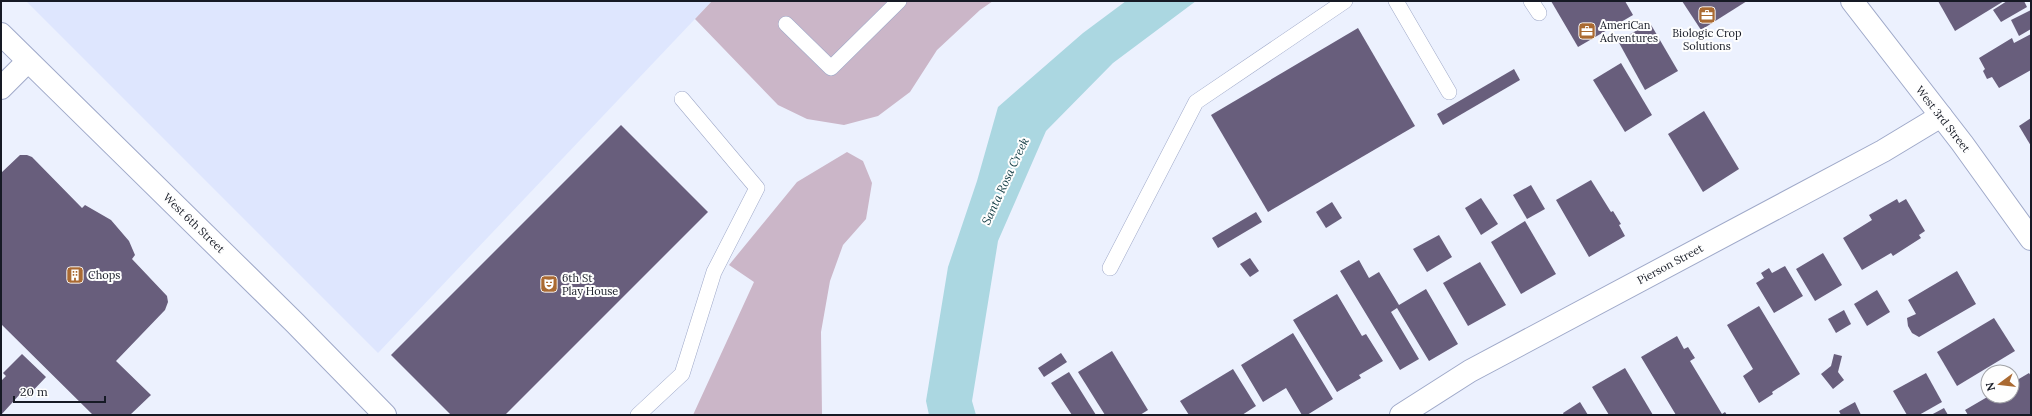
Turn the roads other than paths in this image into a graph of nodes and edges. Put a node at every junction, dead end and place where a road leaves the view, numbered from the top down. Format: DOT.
graph roads {
  1 [pos="899,1"];
  2 [pos="1345,1"];
  3 [pos="1396,1"];
  4 [pos="1852,1"];
  5 [pos="786,24"];
  6 [pos="1,34"];
  7 [pos="28,61"];
  8 [pos="1,88"];
  9 [pos="1449,92"];
  10 [pos="682,99"];
  11 [pos="1941,116"];
  12 [pos="2029,231"];
  13 [pos="1110,268"];
  14 [pos="385,415"];
  15 [pos="638,415"];
  16 [pos="1400,415"];
  1 -- 5 [label="lane"];
  2 -- 13 [label="lane"];
  3 -- 9 [label="lane"];
  4 -- 11 [label="street, West 3rd Street"];
  6 -- 7 [label="street, West 6th Street"];
  7 -- 8 [label="street"];
  7 -- 14 [label="street, West 6th Street"];
  10 -- 15 [label="lane"];
  11 -- 12 [label="street, West 3rd Street"];
  11 -- 16 [label="street, Pierson Street"];
}
